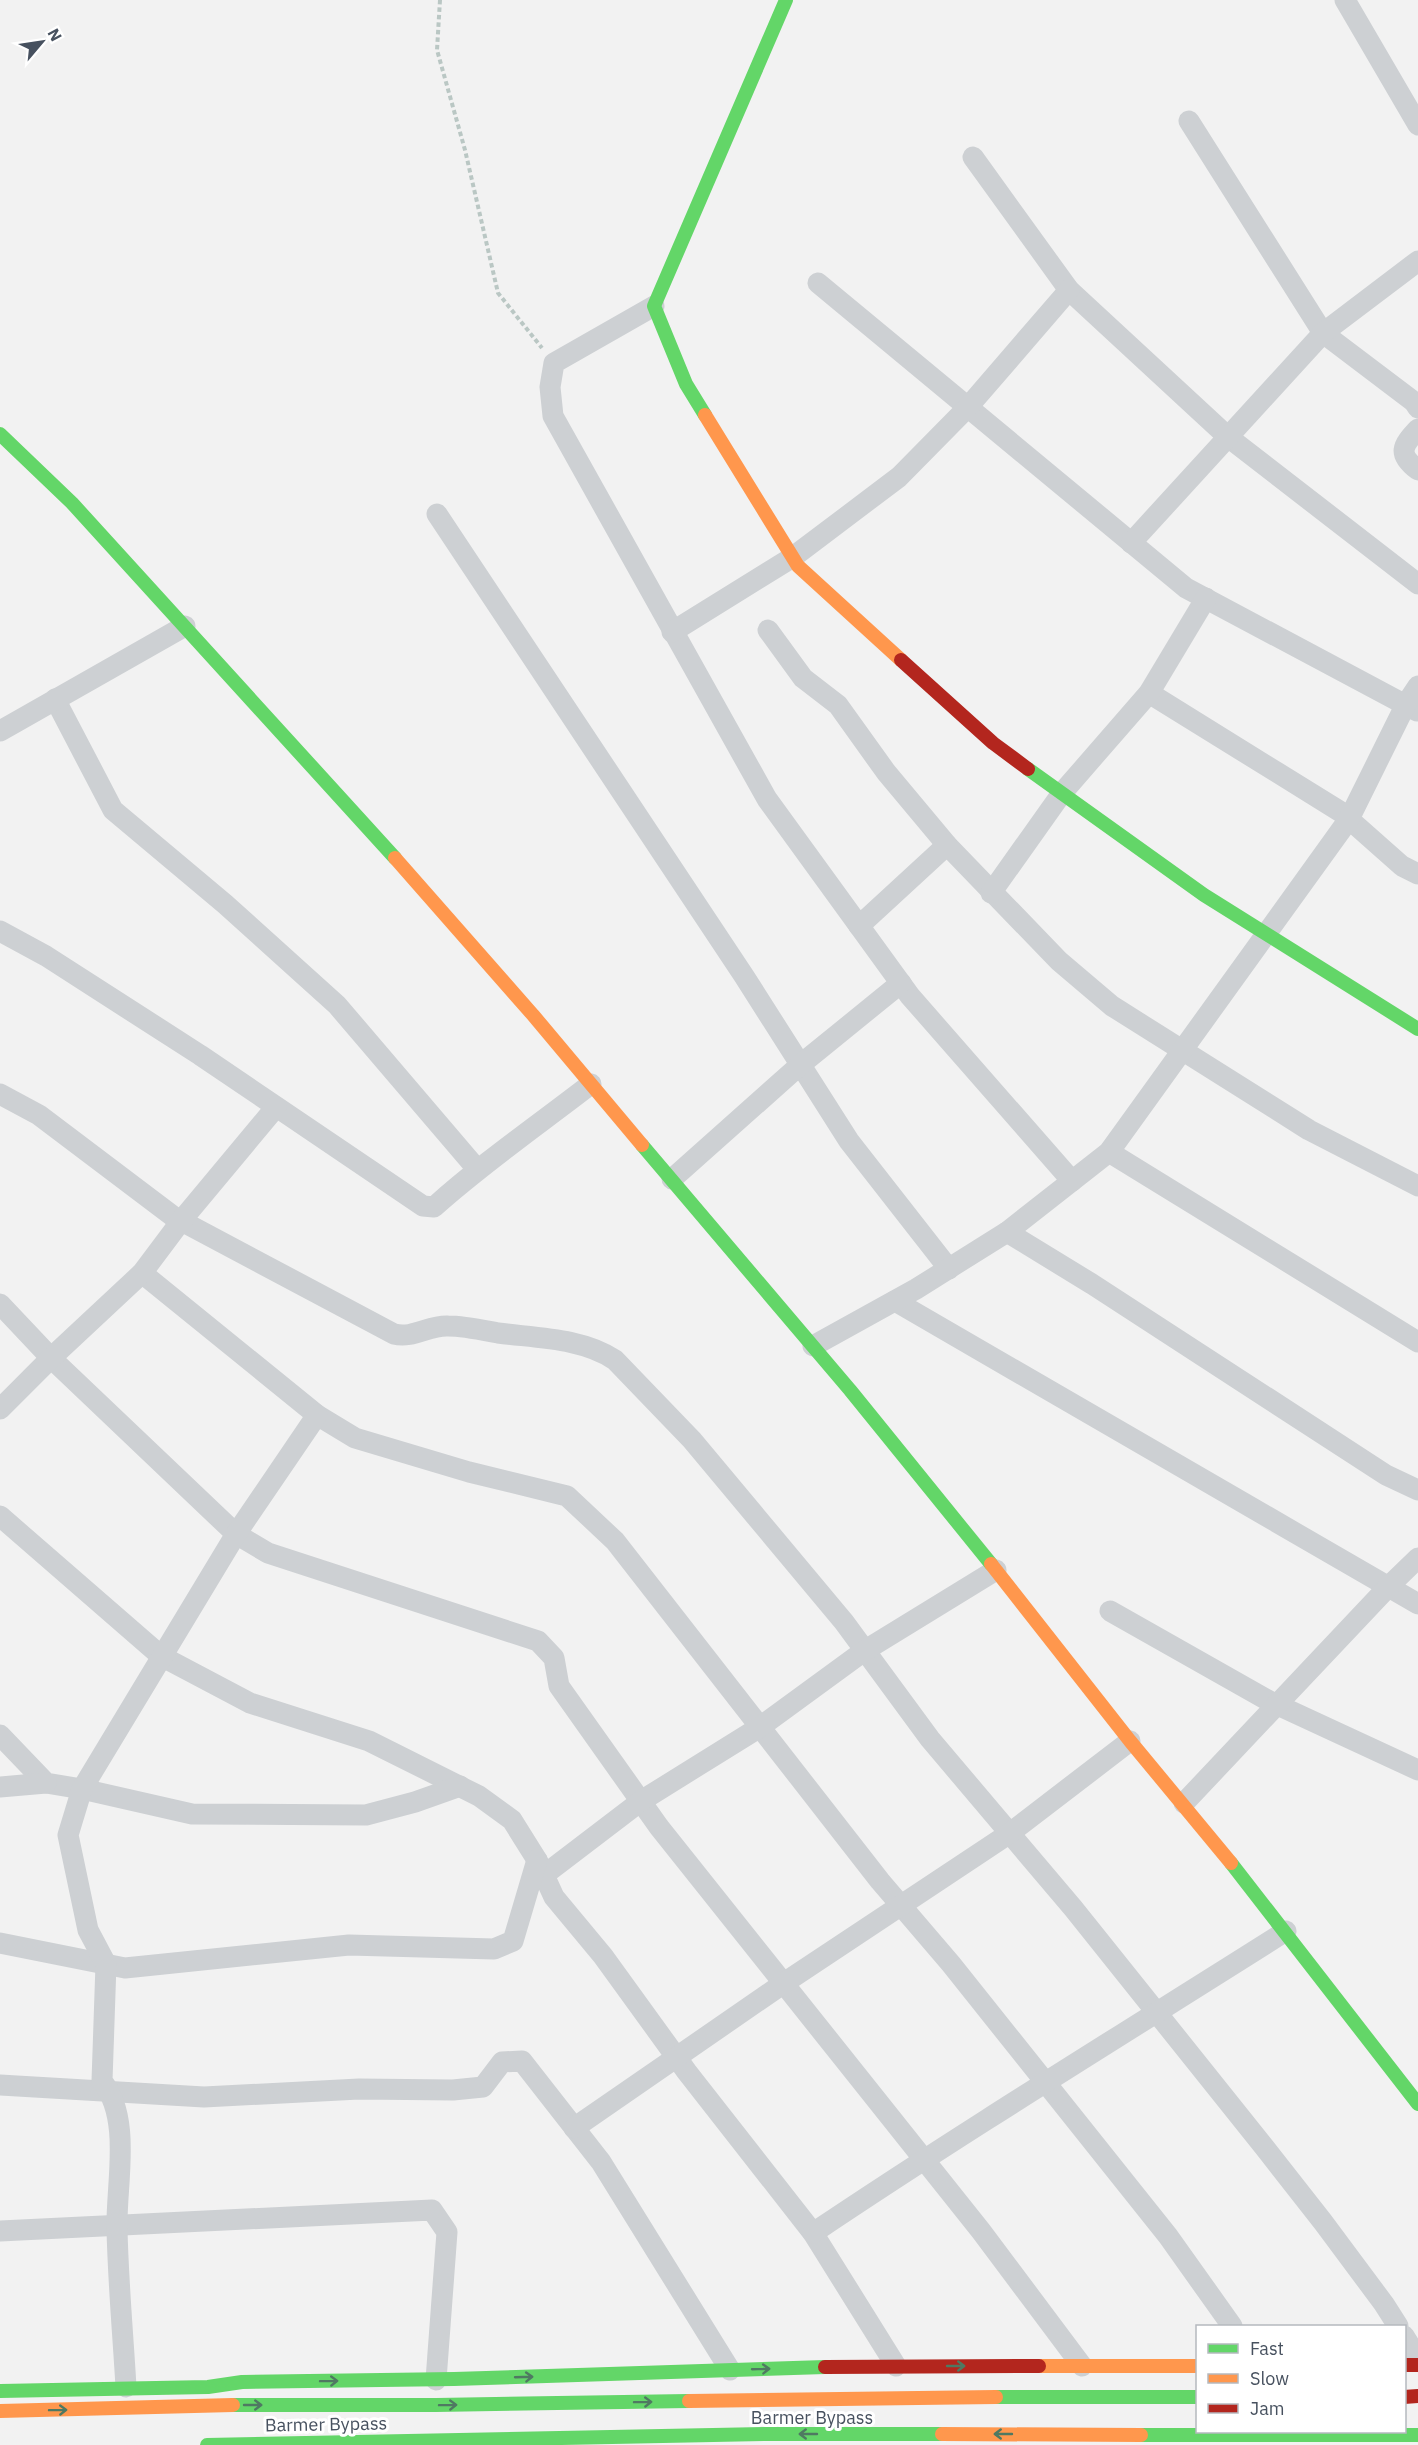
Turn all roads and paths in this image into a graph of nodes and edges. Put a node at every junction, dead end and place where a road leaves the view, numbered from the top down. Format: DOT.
graph roads {
  1 [pos="440,0"];
  2 [pos="786,0"];
  3 [pos="1345,0"];
  4 [pos="1190,121"];
  5 [pos="1418,125"];
  6 [pos="973,157"];
  7 [pos="1418,261"];
  8 [pos="818,283"];
  9 [pos="1069,290"];
  10 [pos="654,306"];
  11 [pos="1323,333"];
  12 [pos="554,363"];
  13 [pos="968,407"];
  14 [pos="1418,408"];
  15 [pos="1418,429"];
  16 [pos="0,434"];
  17 [pos="1228,437"];
  18 [pos="1418,470"];
  19 [pos="437,514"];
  20 [pos="1131,543"];
  21 [pos="793,557"];
  22 [pos="1418,584"];
  23 [pos="1206,598"];
  24 [pos="185,626"];
  25 [pos="768,630"];
  26 [pos="672,632"];
  27 [pos="1418,686"];
  28 [pos="1149,693"];
  29 [pos="55,699"];
  30 [pos="1412,708"];
  31 [pos="0,731"];
  32 [pos="1062,793"];
  33 [pos="1349,819"];
  34 [pos="947,845"];
  35 [pos="1418,873"];
  36 [pos="991,893"];
  37 [pos="859,926"];
  38 [pos="0,931"];
  39 [pos="1266,934"];
  40 [pos="901,983"];
  41 [pos="1418,1029"];
  42 [pos="1181,1051"];
  43 [pos="800,1065"];
  44 [pos="591,1084"];
  45 [pos="0,1094"];
  46 [pos="276,1107"];
  47 [pos="1109,1152"];
  48 [pos="477,1169"];
  49 [pos="672,1179"];
  50 [pos="1072,1181"];
  51 [pos="1418,1186"];
  52 [pos="181,1221"];
  53 [pos="1007,1232"];
  54 [pos="949,1269"];
  55 [pos="142,1273"];
  56 [pos="896,1301"];
  57 [pos="0,1304"];
  58 [pos="1418,1342"];
  59 [pos="813,1346"];
  60 [pos="51,1358"];
  61 [pos="0,1409"];
  62 [pos="317,1415"];
  63 [pos="1418,1490"];
  64 [pos="0,1516"];
  65 [pos="236,1534"];
  66 [pos="1418,1558"];
  67 [pos="996,1570"];
  68 [pos="1388,1587"];
  69 [pos="1418,1604"];
  70 [pos="1110,1611"];
  71 [pos="864,1651"];
  72 [pos="161,1656"];
  73 [pos="1277,1704"];
  74 [pos="760,1727"];
  75 [pos="0,1736"];
  76 [pos="1130,1741"];
  77 [pos="1418,1770"];
  78 [pos="46,1784"];
  79 [pos="460,1786"];
  80 [pos="0,1787"];
  81 [pos="82,1789"];
  82 [pos="641,1801"];
  83 [pos="1184,1803"];
  84 [pos="1010,1833"];
  85 [pos="541,1867"];
  86 [pos="901,1905"];
  87 [pos="1286,1931"];
  88 [pos="0,1943"];
  89 [pos="106,1964"];
  90 [pos="784,1983"];
  91 [pos="1156,2013"];
  92 [pos="678,2059"];
  93 [pos="1046,2084"];
  94 [pos="0,2085"];
  95 [pos="111,2093"];
  96 [pos="1418,2104"];
  97 [pos="574,2128"];
  98 [pos="923,2159"];
  99 [pos="117,2226"];
  100 [pos="0,2230"];
  101 [pos="813,2233"];
  102 [pos="1231,2325"];
  103 [pos="1397,2325"];
  104 [pos="1406,2339"];
  105 [pos="1418,2358"];
  106 [pos="896,2366"];
  107 [pos="1083,2366"];
  108 [pos="1196,2366"];
  109 [pos="730,2370"];
  110 [pos="436,2380"];
  111 [pos="126,2387"];
  112 [pos="184,2387"];
  113 [pos="0,2391"];
  114 [pos="1196,2397"];
  115 [pos="184,2405"];
  116 [pos="0,2411"];
  117 [pos="1418,2435"];
  118 [pos="610,2441"];
  119 [pos="207,2445"];
  1 -- 12 [label="path"];
  2 -- 10 [label="main road"];
  3 -- 5 [label="street"];
  4 -- 11 [label="street"];
  6 -- 9 [label="street"];
  7 -- 11 [label="street"];
  8 -- 13 [label="street"];
  9 -- 13 [label="street"];
  9 -- 17 [label="street"];
  10 -- 12 [label="street"];
  10 -- 21 [label="main road"];
  11 -- 14 [label="street"];
  11 -- 17 [label="street"];
  12 -- 26 [label="street"];
  13 -- 20 [label="street"];
  13 -- 21 [label="street"];
  15 -- 18 [label="street"];
  16 -- 24 [label="main road"];
  17 -- 20 [label="street"];
  17 -- 22 [label="street"];
  19 -- 43 [label="street"];
  20 -- 23 [label="street"];
  21 -- 26 [label="street"];
  21 -- 32 [label="main road"];
  23 -- 28 [label="street"];
  23 -- 30 [label="street"];
  24 -- 29 [label="street"];
  24 -- 44 [label="main road"];
  25 -- 34 [label="street"];
  26 -- 37 [label="street"];
  27 -- 30 [label="street"];
  28 -- 32 [label="street"];
  28 -- 33 [label="street"];
  29 -- 31 [label="street"];
  29 -- 48 [label="street"];
  30 -- 33 [label="street"];
  32 -- 36 [label="street"];
  32 -- 39 [label="main road"];
  33 -- 35 [label="street"];
  33 -- 39 [label="street"];
  34 -- 36 [label="street"];
  34 -- 37 [label="street"];
  36 -- 42 [label="street"];
  37 -- 40 [label="street"];
  38 -- 46 [label="street"];
  39 -- 41 [label="main road"];
  39 -- 42 [label="street"];
  40 -- 43 [label="street"];
  40 -- 50 [label="street"];
  42 -- 47 [label="street"];
  42 -- 51 [label="street"];
  43 -- 49 [label="street"];
  43 -- 54 [label="street"];
  44 -- 48 [label="street"];
  44 -- 49 [label="main road"];
  45 -- 52 [label="street"];
  46 -- 48 [label="street"];
  46 -- 52 [label="street"];
  47 -- 50 [label="street"];
  47 -- 58 [label="street"];
  49 -- 59 [label="main road"];
  50 -- 53 [label="street"];
  52 -- 55 [label="street"];
  52 -- 71 [label="street"];
  53 -- 54 [label="street"];
  53 -- 63 [label="street"];
  54 -- 56 [label="street"];
  55 -- 60 [label="street"];
  55 -- 62 [label="street"];
  56 -- 59 [label="street"];
  56 -- 68 [label="street"];
  57 -- 60 [label="street"];
  59 -- 67 [label="main road"];
  60 -- 61 [label="street"];
  60 -- 65 [label="street"];
  62 -- 65 [label="street"];
  62 -- 74 [label="street"];
  64 -- 72 [label="street"];
  65 -- 72 [label="street"];
  65 -- 82 [label="street"];
  66 -- 68 [label="street"];
  67 -- 71 [label="street"];
  67 -- 76 [label="main road"];
  68 -- 69 [label="street"];
  68 -- 73 [label="street"];
  70 -- 73 [label="street"];
  71 -- 74 [label="street"];
  71 -- 84 [label="street"];
  72 -- 79 [label="street"];
  72 -- 81 [label="street"];
  73 -- 77 [label="street"];
  73 -- 83 [label="street"];
  74 -- 82 [label="street"];
  74 -- 86 [label="street"];
  75 -- 78 [label="street"];
  76 -- 83 [label="main road"];
  76 -- 84 [label="street"];
  78 -- 80 [label="street"];
  78 -- 81 [label="street"];
  79 -- 81 [label="street"];
  79 -- 85 [label="street"];
  81 -- 89 [label="street"];
  82 -- 85 [label="street"];
  82 -- 90 [label="street"];
  83 -- 87 [label="main road"];
  84 -- 86 [label="street"];
  84 -- 91 [label="street"];
  85 -- 89 [label="street"];
  85 -- 92 [label="street"];
  86 -- 90 [label="street"];
  86 -- 93 [label="street"];
  87 -- 91 [label="street"];
  87 -- 96 [label="main road"];
  88 -- 89 [label="street"];
  89 -- 95 [label="street"];
  90 -- 92 [label="street"];
  90 -- 98 [label="street"];
  91 -- 93 [label="street"];
  91 -- 103 [label="street"];
  92 -- 97 [label="street"];
  92 -- 101 [label="street"];
  93 -- 98 [label="street"];
  93 -- 102 [label="street"];
  94 -- 95 [label="street"];
  95 -- 97 [label="street"];
  95 -- 99 [label="street"];
  97 -- 109 [label="street"];
  98 -- 101 [label="street"];
  98 -- 107 [label="street"];
  99 -- 100 [label="street"];
  99 -- 110 [label="street"];
  99 -- 111 [label="street"];
  101 -- 106 [label="street"];
  104 -- 105 [label="street"];
  106 -- 107 [label="main road, one-way"];
  109 -- 106 [label="main road, one-way"];
  107 -- 108 [label="main road"];
  110 -- 109 [label="main road, one-way"];
  112 -- 110 [label="main road, one-way"];
  111 -- 112 [label="main road"];
  111 -- 113 [label="main road"];
  112 -- 115 [label="main road"];
  115 -- 114 [label="main road, Barmer Bypass, one-way"];
  116 -- 115 [label="main road, Barmer Bypass, one-way"];
  117 -- 118 [label="main road, Barmer Bypass, one-way"];
  118 -- 119 [label="main road, Barmer Bypass"];
}
